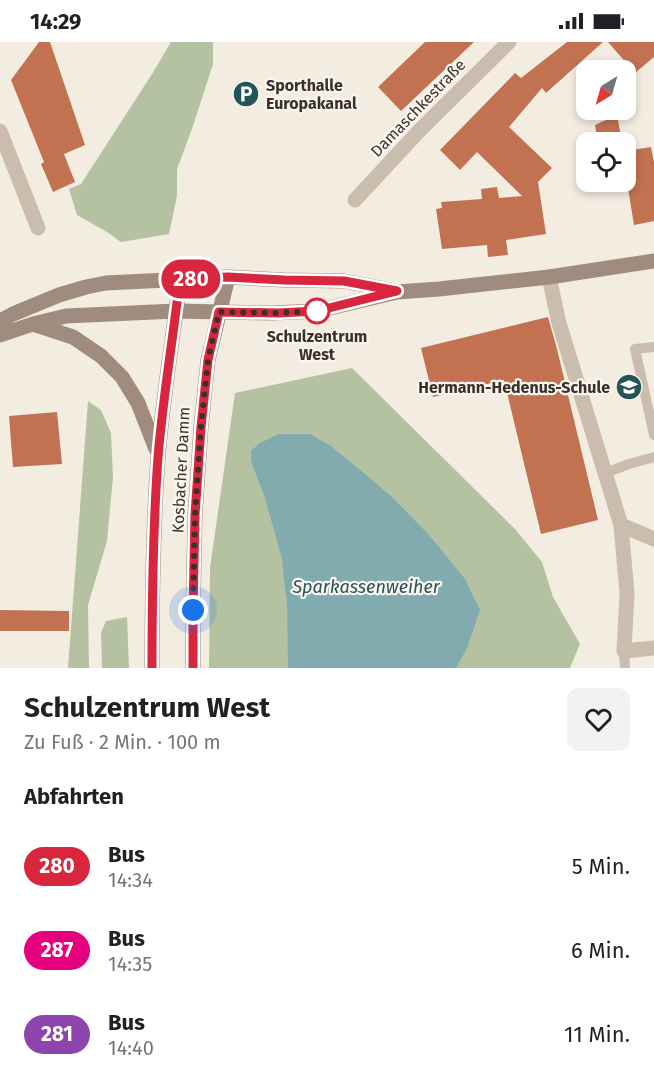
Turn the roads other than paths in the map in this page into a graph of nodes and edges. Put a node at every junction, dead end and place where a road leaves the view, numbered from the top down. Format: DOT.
graph roads {
  1 [pos="509,42"];
  2 [pos="0,131"];
  3 [pos="355,200"];
  4 [pos="38,228"];
  5 [pos="654,261"];
  6 [pos="228,277"];
  7 [pos="549,277"];
  8 [pos="180,279"];
  9 [pos="397,291"];
  10 [pos="176,311"];
  11 [pos="219,312"];
  12 [pos="0,321"];
  13 [pos="33,324"];
  14 [pos="0,335"];
  15 [pos="654,346"];
  16 [pos="654,435"];
  17 [pos="158,455"];
  18 [pos="654,457"];
  19 [pos="605,473"];
  20 [pos="621,525"];
  21 [pos="654,539"];
  22 [pos="654,648"];
  23 [pos="624,651"];
  24 [pos="152,668"];
  25 [pos="193,668"];
  26 [pos="626,668"];
  1 -- 3 [label="street, Damaschkestraße"];
  2 -- 4 [label="street"];
  5 -- 7 [label="street"];
  6 -- 8 [label="street"];
  6 -- 9 [label="street"];
  6 -- 11 [label="street, Kosbacher Damm"];
  7 -- 9 [label="street"];
  7 -- 19 [label="street"];
  8 -- 10 [label="street, Kosbacher Damm"];
  8 -- 12 [label="street"];
  9 -- 11 [label="street"];
  10 -- 11 [label="street"];
  10 -- 13 [label="street"];
  10 -- 17 [label="street, Kosbacher Damm"];
  11 -- 25 [label="street, Kosbacher Damm"];
  13 -- 14 [label="street"];
  13 -- 17 [label="street, Kosbacher Damm"];
  15 -- 16 [label="lane"];
  17 -- 24 [label="street, Kosbacher Damm"];
  18 -- 19 [label="lane"];
  19 -- 20 [label="street"];
  20 -- 21 [label="street"];
  20 -- 23 [label="street"];
  22 -- 23 [label="street"];
  23 -- 26 [label="lane"];
}
